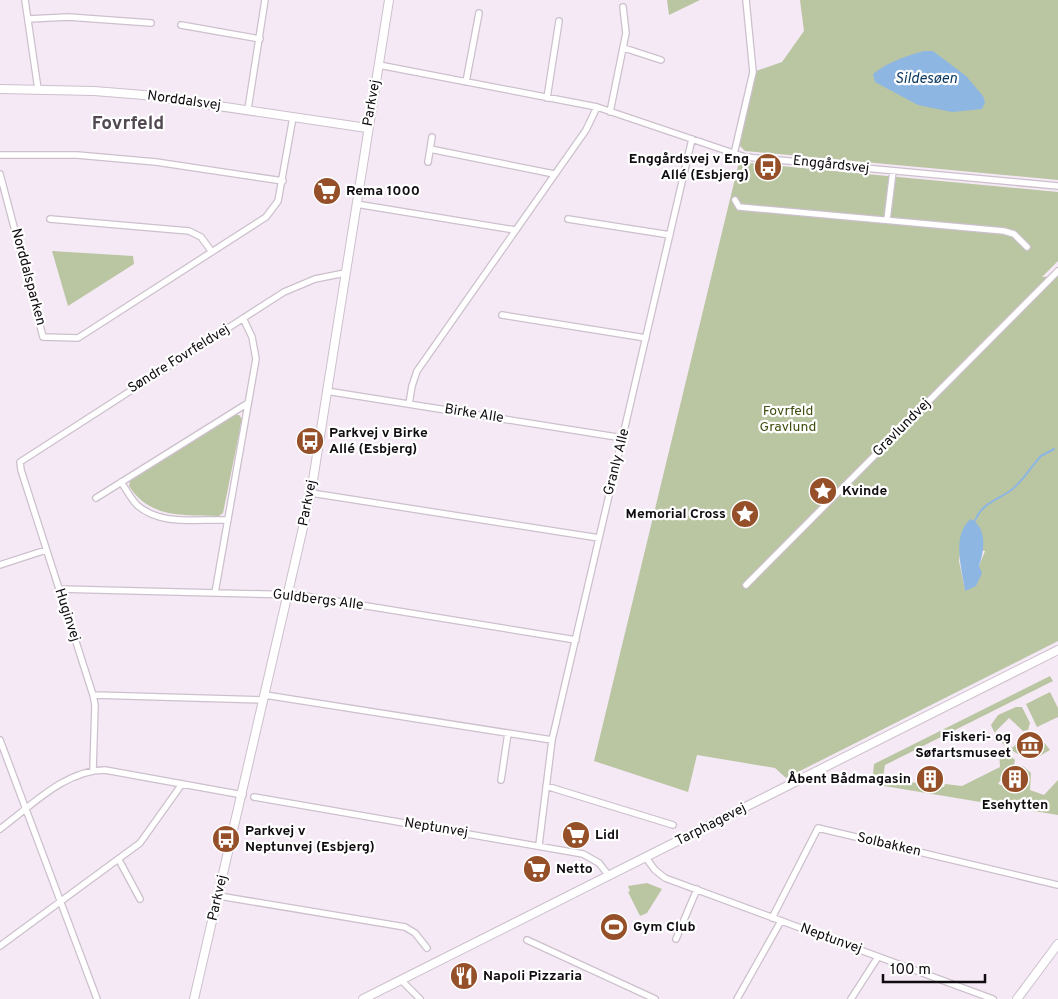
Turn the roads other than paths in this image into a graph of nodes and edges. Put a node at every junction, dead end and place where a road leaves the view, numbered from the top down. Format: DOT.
graph roads {
  1 [pos="25,0"];
  2 [pos="265,0"];
  3 [pos="389,0"];
  4 [pos="746,0"];
  5 [pos="623,7"];
  6 [pos="479,13"];
  7 [pos="28,19"];
  8 [pos="559,21"];
  9 [pos="151,23"];
  10 [pos="181,25"];
  11 [pos="260,39"];
  12 [pos="624,48"];
  13 [pos="661,60"];
  14 [pos="379,65"];
  15 [pos="466,82"];
  16 [pos="0,89"];
  17 [pos="38,89"];
  18 [pos="547,98"];
  19 [pos="597,108"];
  20 [pos="248,110"];
  21 [pos="610,112"];
  22 [pos="293,117"];
  23 [pos="367,128"];
  24 [pos="432,137"];
  25 [pos="692,139"];
  26 [pos="430,149"];
  27 [pos="734,154"];
  28 [pos="0,155"];
  29 [pos="428,162"];
  30 [pos="892,171"];
  31 [pos="0,174"];
  32 [pos="554,174"];
  33 [pos="283,181"];
  34 [pos="1058,186"];
  35 [pos="735,200"];
  36 [pos="356,204"];
  37 [pos="50,219"];
  38 [pos="568,219"];
  39 [pos="887,220"];
  40 [pos="515,230"];
  41 [pos="670,235"];
  42 [pos="1027,247"];
  43 [pos="212,252"];
  44 [pos="1058,271"];
  45 [pos="345,273"];
  46 [pos="502,315"];
  47 [pos="243,318"];
  48 [pos="646,338"];
  49 [pos="326,391"];
  50 [pos="248,403"];
  51 [pos="409,404"];
  52 [pos="623,438"];
  53 [pos="20,462"];
  54 [pos="121,482"];
  55 [pos="311,493"];
  56 [pos="96,498"];
  57 [pos="227,520"];
  58 [pos="598,538"];
  59 [pos="46,550"];
  60 [pos="0,565"];
  61 [pos="746,585"];
  62 [pos="59,589"];
  63 [pos="215,593"];
  64 [pos="289,595"];
  65 [pos="576,640"];
  66 [pos="1058,650"];
  67 [pos="93,695"];
  68 [pos="265,697"];
  69 [pos="508,733"];
  70 [pos="0,740"];
  71 [pos="552,740"];
  72 [pos="93,770"];
  73 [pos="501,780"];
  74 [pos="182,784"];
  75 [pos="546,786"];
  76 [pos="243,795"];
  77 [pos="254,798"];
  78 [pos="26,810"];
  79 [pos="673,825"];
  80 [pos="0,829"];
  81 [pos="539,845"];
  82 [pos="646,858"];
  83 [pos="119,860"];
  84 [pos="609,876"];
  85 [pos="1058,885"];
  86 [pos="697,889"];
  87 [pos="219,896"];
  88 [pos="140,899"];
  89 [pos="60,903"];
  90 [pos="772,918"];
  91 [pos="781,921"];
  92 [pos="676,939"];
  93 [pos="527,940"];
  94 [pos="1058,944"];
  95 [pos="0,946"];
  96 [pos="427,948"];
  97 [pos="878,956"];
  98 [pos="401,980"];
  99 [pos="97,999"];
  100 [pos="194,999"];
  101 [pos="363,999"];
  102 [pos="420,999"];
  103 [pos="655,999"];
  104 [pos="737,999"];
  105 [pos="852,999"];
  106 [pos="993,999"];
  107 [pos="1017,999"];
  1 -- 7 [label="street"];
  2 -- 11 [label="street"];
  3 -- 14 [label="street, Parkvej"];
  4 -- 27 [label="street"];
  5 -- 12 [label="street"];
  6 -- 15 [label="street"];
  7 -- 9 [label="street"];
  7 -- 17 [label="street"];
  8 -- 18 [label="street"];
  10 -- 11 [label="street"];
  11 -- 20 [label="street"];
  12 -- 13 [label="street"];
  12 -- 21 [label="street"];
  14 -- 15 [label="street, Enggårdsvej"];
  14 -- 23 [label="street, Parkvej"];
  15 -- 18 [label="street, Enggårdsvej"];
  16 -- 17 [label="street, Norddalsvej"];
  17 -- 20 [label="street, Norddalsvej"];
  18 -- 19 [label="street, Enggårdsvej"];
  19 -- 21 [label="street, Enggårdsvej"];
  19 -- 32 [label="street"];
  20 -- 22 [label="street, Norddalsvej"];
  21 -- 25 [label="street, Enggårdsvej"];
  22 -- 23 [label="street, Norddalsvej"];
  22 -- 33 [label="street, Norddalsparken"];
  23 -- 36 [label="street, Parkvej"];
  24 -- 26 [label="street"];
  25 -- 27 [label="street, Enggårdsvej"];
  25 -- 41 [label="street, Granly Alle"];
  26 -- 29 [label="street"];
  26 -- 32 [label="street"];
  27 -- 30 [label="street, Enggårdsvej"];
  28 -- 33 [label="street"];
  30 -- 34 [label="street, Enggårdsvej"];
  30 -- 39 [label="street"];
  31 -- 43 [label="street, Norddalsparken"];
  32 -- 40 [label="street"];
  33 -- 43 [label="street, Norddalsparken"];
  35 -- 39 [label="street"];
  36 -- 40 [label="street"];
  36 -- 45 [label="street, Parkvej"];
  37 -- 43 [label="street"];
  38 -- 41 [label="street"];
  39 -- 42 [label="street"];
  40 -- 51 [label="street"];
  41 -- 48 [label="street, Granly Alle"];
  44 -- 61 [label="street, Gravlundvej"];
  45 -- 47 [label="street, Søndre Fovrfeldvej"];
  45 -- 49 [label="street, Parkvej"];
  46 -- 48 [label="street"];
  47 -- 50 [label="street"];
  47 -- 53 [label="street, Søndre Fovrfeldvej"];
  48 -- 52 [label="street, Granly Alle"];
  49 -- 51 [label="street, Birke Alle"];
  49 -- 55 [label="street, Parkvej"];
  50 -- 54 [label="street"];
  50 -- 57 [label="street"];
  51 -- 52 [label="street, Birke Alle"];
  52 -- 58 [label="street, Granly Alle"];
  53 -- 59 [label="street, Huginvej"];
  54 -- 56 [label="street"];
  54 -- 57 [label="street"];
  55 -- 58 [label="street"];
  55 -- 64 [label="street, Parkvej"];
  57 -- 63 [label="street"];
  58 -- 65 [label="street, Granly Alle"];
  59 -- 60 [label="street"];
  59 -- 62 [label="street, Huginvej"];
  62 -- 63 [label="street, Guldbergs Alle"];
  62 -- 67 [label="street, Huginvej"];
  63 -- 64 [label="street, Guldbergs Alle"];
  64 -- 65 [label="street, Guldbergs Alle"];
  64 -- 68 [label="street, Parkvej"];
  65 -- 71 [label="street, Granly Alle"];
  66 -- 82 [label="street, Tarphagevej"];
  67 -- 68 [label="street"];
  67 -- 72 [label="street, Huginvej"];
  68 -- 69 [label="street"];
  68 -- 76 [label="street, Parkvej"];
  69 -- 71 [label="street"];
  69 -- 73 [label="street"];
  70 -- 78 [label="street"];
  71 -- 75 [label="street, Granly Alle"];
  72 -- 74 [label="street"];
  72 -- 78 [label="street"];
  74 -- 76 [label="street"];
  74 -- 83 [label="street"];
  75 -- 79 [label="street"];
  75 -- 81 [label="street, Granly Alle"];
  76 -- 87 [label="street, Parkvej"];
  77 -- 81 [label="street, Neptunvej"];
  78 -- 80 [label="street"];
  78 -- 89 [label="street"];
  81 -- 84 [label="street, Neptunvej"];
  82 -- 84 [label="street, Tarphagevej"];
  82 -- 86 [label="street, Neptunvej"];
  83 -- 88 [label="street"];
  83 -- 89 [label="street"];
  84 -- 98 [label="street, Tarphagevej"];
  85 -- 90 [label="street, Solbakken"];
  86 -- 90 [label="street, Neptunvej"];
  86 -- 92 [label="street"];
  87 -- 96 [label="street"];
  87 -- 100 [label="street, Parkvej"];
  89 -- 95 [label="street"];
  89 -- 99 [label="street"];
  90 -- 91 [label="street, Neptunvej"];
  91 -- 97 [label="street, Neptunvej"];
  91 -- 104 [label="street"];
  93 -- 103 [label="street"];
  94 -- 107 [label="street"];
  97 -- 105 [label="street"];
  97 -- 106 [label="street, Neptunvej"];
  98 -- 101 [label="street, Tarphagevej"];
  98 -- 102 [label="street"];
}
